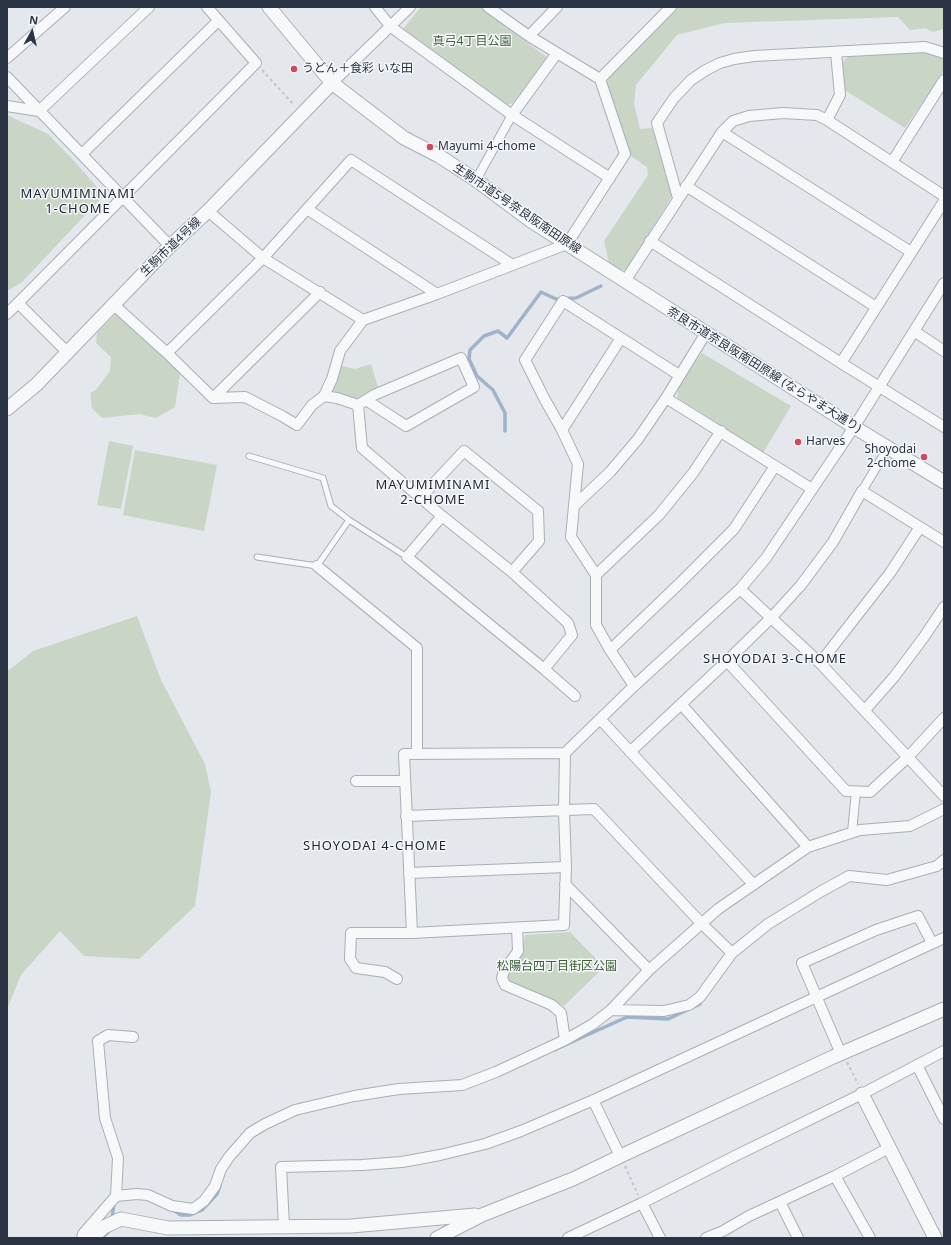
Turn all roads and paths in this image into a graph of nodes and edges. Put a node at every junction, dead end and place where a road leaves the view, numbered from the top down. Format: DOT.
graph roads {
  1 [pos="65,7"];
  2 [pos="148,7"];
  3 [pos="207,7"];
  4 [pos="269,7"];
  5 [pos="375,7"];
  6 [pos="410,7"];
  7 [pos="488,7"];
  8 [pos="557,7"];
  9 [pos="671,7"];
  10 [pos="218,21"];
  11 [pos="391,27"];
  12 [pos="529,36"];
  13 [pos="557,53"];
  14 [pos="836,53"];
  15 [pos="944,53"];
  16 [pos="7,58"];
  17 [pos="256,63"];
  18 [pos="7,77"];
  19 [pos="600,79"];
  20 [pos="944,80"];
  21 [pos="332,83"];
  22 [pos="7,106"];
  23 [pos="39,111"];
  24 [pos="302,114"];
  25 [pos="512,115"];
  26 [pos="827,120"];
  27 [pos="722,132"];
  28 [pos="82,154"];
  29 [pos="892,162"];
  30 [pos="610,178"];
  31 [pos="476,180"];
  32 [pos="686,186"];
  33 [pos="944,196"];
  34 [pos="123,198"];
  35 [pos="678,198"];
  36 [pos="944,202"];
  37 [pos="307,209"];
  38 [pos="208,211"];
  39 [pos="650,241"];
  40 [pos="567,244"];
  41 [pos="170,246"];
  42 [pos="911,252"];
  43 [pos="585,255"];
  44 [pos="263,258"];
  45 [pos="511,264"];
  46 [pos="625,281"];
  47 [pos="944,283"];
  48 [pos="320,292"];
  49 [pos="437,294"];
  50 [pos="18,303"];
  51 [pos="114,305"];
  52 [pos="876,307"];
  53 [pos="7,314"];
  54 [pos="363,320"];
  55 [pos="914,332"];
  56 [pos="706,333"];
  57 [pos="621,338"];
  58 [pos="944,350"];
  59 [pos="66,352"];
  60 [pos="167,353"];
  61 [pos="841,363"];
  62 [pos="679,375"];
  63 [pos="878,387"];
  64 [pos="324,396"];
  65 [pos="213,398"];
  66 [pos="666,398"];
  67 [pos="362,402"];
  68 [pos="7,409"];
  69 [pos="854,427"];
  70 [pos="944,428"];
  71 [pos="562,430"];
  72 [pos="721,431"];
  73 [pos="888,448"];
  74 [pos="249,456"];
  75 [pos="775,466"];
  76 [pos="944,482"];
  77 [pos="812,489"];
  78 [pos="862,491"];
  79 [pos="421,497"];
  80 [pos="574,506"];
  81 [pos="442,516"];
  82 [pos="349,520"];
  83 [pos="920,527"];
  84 [pos="944,542"];
  85 [pos="257,556"];
  86 [pos="407,557"];
  87 [pos="317,566"];
  88 [pos="512,572"];
  89 [pos="596,575"];
  90 [pos="740,589"];
  91 [pos="944,607"];
  92 [pos="772,617"];
  93 [pos="610,650"];
  94 [pos="727,661"];
  95 [pos="820,663"];
  96 [pos="544,669"];
  97 [pos="634,686"];
  98 [pos="575,696"];
  99 [pos="681,704"];
  100 [pos="865,710"];
  101 [pos="944,718"];
  102 [pos="600,719"];
  103 [pos="630,752"];
  104 [pos="565,753"];
  105 [pos="417,754"];
  106 [pos="908,756"];
  107 [pos="405,781"];
  108 [pos="356,782"];
  109 [pos="856,791"];
  110 [pos="944,796"];
  111 [pos="944,809"];
  112 [pos="564,811"];
  113 [pos="406,816"];
  114 [pos="852,832"];
  115 [pos="808,847"];
  116 [pos="944,860"];
  117 [pos="566,867"];
  118 [pos="409,873"];
  119 [pos="565,884"];
  120 [pos="752,884"];
  121 [pos="702,924"];
  122 [pos="517,928"];
  123 [pos="412,933"];
  124 [pos="944,938"];
  125 [pos="932,943"];
  126 [pos="732,952"];
  127 [pos="649,970"];
  128 [pos="398,979"];
  129 [pos="816,997"];
  130 [pos="944,1009"];
  131 [pos="611,1010"];
  132 [pos="133,1037"];
  133 [pos="565,1040"];
  134 [pos="944,1051"];
  135 [pos="841,1054"];
  136 [pos="917,1065"];
  137 [pos="850,1068"];
  138 [pos="862,1094"];
  139 [pos="593,1100"];
  140 [pos="944,1119"];
  141 [pos="888,1148"];
  142 [pos="621,1159"];
  143 [pos="835,1176"];
  144 [pos="116,1196"];
  145 [pos="780,1202"];
  146 [pos="642,1203"];
  147 [pos="482,1215"];
  148 [pos="284,1226"];
  149 [pos="725,1234"];
  150 [pos="82,1238"];
  151 [pos="92,1238"];
  152 [pos="437,1238"];
  153 [pos="568,1238"];
  154 [pos="660,1238"];
  155 [pos="706,1238"];
  156 [pos="798,1238"];
  157 [pos="870,1238"];
  158 [pos="935,1238"];
  1 -- 16 [label="street"];
  2 -- 23 [label="street"];
  3 -- 10 [label="street"];
  4 -- 21 [label="street, 生駒市道5号奈良阪南田原線"];
  5 -- 11 [label="street"];
  6 -- 11 [label="street"];
  7 -- 12 [label="street"];
  8 -- 12 [label="street"];
  9 -- 19 [label="street"];
  10 -- 17 [label="street"];
  10 -- 28 [label="street"];
  11 -- 21 [label="street"];
  11 -- 25 [label="street"];
  12 -- 13 [label="street"];
  13 -- 19 [label="street"];
  13 -- 25 [label="street"];
  14 -- 15 [label="street"];
  14 -- 26 [label="street"];
  14 -- 35 [label="street"];
  17 -- 24 [label="path"];
  17 -- 34 [label="street"];
  18 -- 23 [label="street"];
  19 -- 30 [label="street"];
  20 -- 29 [label="street"];
  21 -- 24 [label="street, 生駒市道4号線"];
  21 -- 31 [label="street, 生駒市道5号奈良阪南田原線"];
  22 -- 23 [label="street"];
  23 -- 28 [label="street"];
  24 -- 38 [label="street, 生駒市道4号線"];
  25 -- 30 [label="street"];
  25 -- 31 [label="street"];
  26 -- 27 [label="street"];
  26 -- 29 [label="street"];
  27 -- 32 [label="street"];
  27 -- 42 [label="street"];
  28 -- 34 [label="street"];
  29 -- 33 [label="street"];
  30 -- 40 [label="street"];
  31 -- 40 [label="street, 生駒市道5号奈良阪南田原線"];
  32 -- 35 [label="street"];
  32 -- 52 [label="street"];
  34 -- 41 [label="street"];
  34 -- 50 [label="street"];
  35 -- 39 [label="street"];
  36 -- 42 [label="street"];
  37 -- 44 [label="street"];
  37 -- 45 [label="street"];
  37 -- 49 [label="street"];
  38 -- 41 [label="street, 生駒市道4号線"];
  38 -- 44 [label="street"];
  39 -- 46 [label="street"];
  39 -- 61 [label="street"];
  40 -- 43 [label="street, 生駒市道5号奈良阪南田原線"];
  40 -- 45 [label="street"];
  41 -- 51 [label="street, 生駒市道4号線"];
  42 -- 52 [label="street"];
  43 -- 46 [label="street, 奈良市道奈良阪南田原線 (ならやま大通り)"];
  44 -- 48 [label="street"];
  44 -- 60 [label="street"];
  45 -- 49 [label="street"];
  46 -- 56 [label="street, 奈良市道奈良阪南田原線 (ならやま大通り)"];
  47 -- 55 [label="street"];
  48 -- 54 [label="street"];
  48 -- 65 [label="street"];
  49 -- 54 [label="street"];
  50 -- 53 [label="street"];
  50 -- 59 [label="street"];
  51 -- 59 [label="street, 生駒市道4号線"];
  51 -- 60 [label="street"];
  52 -- 61 [label="street"];
  54 -- 64 [label="street"];
  55 -- 58 [label="street"];
  55 -- 63 [label="street"];
  56 -- 62 [label="street"];
  56 -- 69 [label="street, 奈良市道奈良阪南田原線 (ならやま大通り)"];
  57 -- 62 [label="street"];
  57 -- 71 [label="street"];
  57 -- 71 [label="street"];
  59 -- 68 [label="street, 生駒市道4号線"];
  60 -- 65 [label="street"];
  61 -- 63 [label="street"];
  62 -- 66 [label="street"];
  63 -- 69 [label="street"];
  63 -- 70 [label="street"];
  64 -- 65 [label="street"];
  64 -- 67 [label="street"];
  66 -- 72 [label="street"];
  66 -- 80 [label="street"];
  67 -- 67 [label="street"];
  67 -- 79 [label="street"];
  69 -- 73 [label="street, 奈良市道奈良阪南田原線 (ならやま大通り)"];
  69 -- 77 [label="street"];
  71 -- 80 [label="street"];
  72 -- 75 [label="street"];
  72 -- 89 [label="street"];
  73 -- 76 [label="street, 奈良市道奈良阪南田原線 (ならやま大通り)"];
  73 -- 78 [label="street"];
  74 -- 82 [label="lane"];
  75 -- 77 [label="street"];
  75 -- 93 [label="street"];
  77 -- 90 [label="street"];
  78 -- 83 [label="street"];
  78 -- 92 [label="street"];
  79 -- 81 [label="street"];
  79 -- 88 [label="street"];
  80 -- 89 [label="street"];
  81 -- 86 [label="street"];
  81 -- 88 [label="street"];
  82 -- 86 [label="lane"];
  82 -- 87 [label="lane"];
  83 -- 84 [label="street"];
  83 -- 95 [label="street"];
  85 -- 87 [label="lane"];
  86 -- 96 [label="street"];
  87 -- 105 [label="street"];
  88 -- 96 [label="street"];
  89 -- 93 [label="street"];
  90 -- 92 [label="street"];
  90 -- 97 [label="street"];
  91 -- 100 [label="street"];
  92 -- 94 [label="street"];
  92 -- 95 [label="street"];
  93 -- 97 [label="street"];
  94 -- 99 [label="street"];
  94 -- 109 [label="street"];
  95 -- 100 [label="street"];
  96 -- 98 [label="street"];
  97 -- 102 [label="street"];
  99 -- 103 [label="street"];
  99 -- 115 [label="street"];
  100 -- 106 [label="street"];
  101 -- 106 [label="street"];
  102 -- 103 [label="street"];
  102 -- 104 [label="street"];
  103 -- 120 [label="street"];
  104 -- 105 [label="street"];
  104 -- 112 [label="street"];
  105 -- 107 [label="street"];
  106 -- 109 [label="street"];
  106 -- 110 [label="street"];
  107 -- 108 [label="street"];
  107 -- 113 [label="street"];
  109 -- 114 [label="street"];
  111 -- 114 [label="street"];
  112 -- 113 [label="street"];
  112 -- 117 [label="street"];
  112 -- 121 [label="street"];
  113 -- 118 [label="street"];
  114 -- 115 [label="street"];
  115 -- 120 [label="street"];
  116 -- 126 [label="street"];
  117 -- 118 [label="street"];
  117 -- 119 [label="street"];
  118 -- 123 [label="street"];
  119 -- 122 [label="street"];
  119 -- 127 [label="street"];
  120 -- 121 [label="street"];
  121 -- 126 [label="street"];
  121 -- 127 [label="street"];
  122 -- 123 [label="street"];
  122 -- 133 [label="street"];
  123 -- 128 [label="street"];
  124 -- 125 [label="street"];
  125 -- 129 [label="street"];
  125 -- 129 [label="street"];
  126 -- 131 [label="street"];
  127 -- 131 [label="street"];
  129 -- 135 [label="street"];
  129 -- 139 [label="street"];
  130 -- 135 [label="street"];
  131 -- 133 [label="street"];
  132 -- 144 [label="street"];
  133 -- 144 [label="street"];
  134 -- 136 [label="street"];
  135 -- 142 [label="street"];
  136 -- 138 [label="street"];
  136 -- 140 [label="street"];
  137 -- 138 [label="path"];
  138 -- 141 [label="street"];
  138 -- 146 [label="street"];
  139 -- 142 [label="street"];
  139 -- 148 [label="street"];
  141 -- 143 [label="street"];
  141 -- 158 [label="street"];
  142 -- 146 [label="path"];
  142 -- 147 [label="street"];
  143 -- 145 [label="street"];
  143 -- 157 [label="street"];
  144 -- 150 [label="street"];
  145 -- 149 [label="street"];
  145 -- 156 [label="street"];
  146 -- 153 [label="street"];
  146 -- 154 [label="street"];
  147 -- 148 [label="street"];
  147 -- 152 [label="street"];
  148 -- 151 [label="street"];
  149 -- 155 [label="street"];
}
